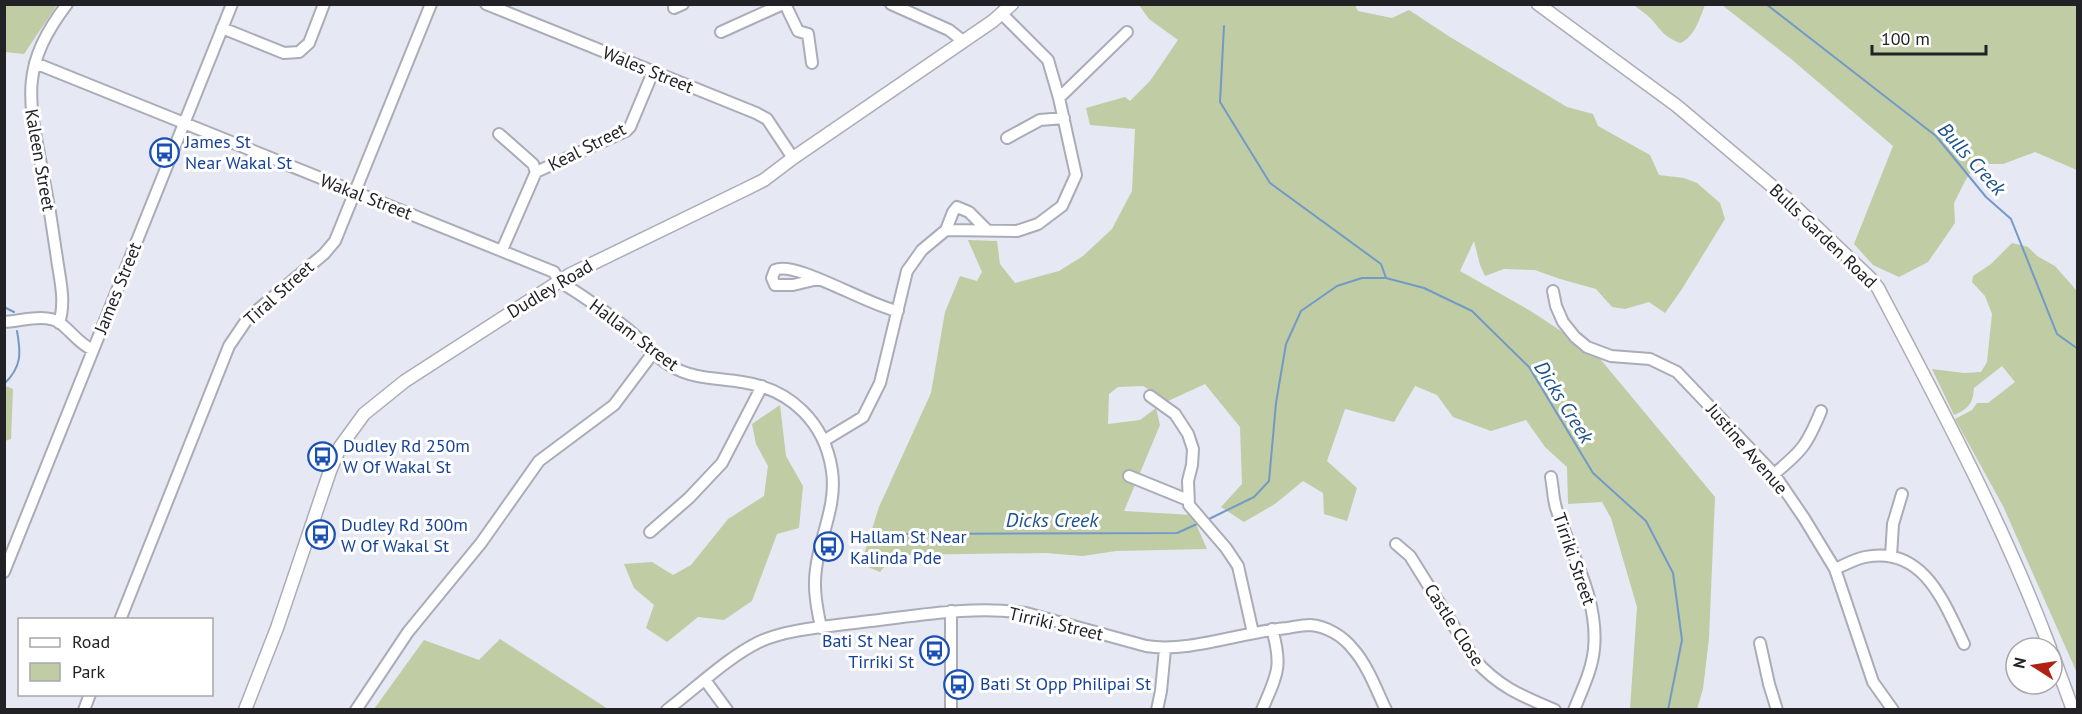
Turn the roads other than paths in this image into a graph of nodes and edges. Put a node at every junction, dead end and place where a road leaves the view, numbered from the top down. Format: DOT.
graph roads {
  1 [pos="67,4"];
  2 [pos="231,4"];
  3 [pos="324,4"];
  4 [pos="431,4"];
  5 [pos="486,4"];
  6 [pos="784,4"];
  7 [pos="891,4"];
  8 [pos="1012,4"];
  9 [pos="1538,4"];
  10 [pos="1002,14"];
  11 [pos="222,28"];
  12 [pos="721,32"];
  13 [pos="1127,32"];
  14 [pos="963,41"];
  15 [pos="35,63"];
  16 [pos="812,63"];
  17 [pos="653,72"];
  18 [pos="1059,98"];
  19 [pos="1064,118"];
  20 [pos="184,124"];
  21 [pos="499,134"];
  22 [pos="1007,138"];
  23 [pos="793,158"];
  24 [pos="536,172"];
  25 [pos="356,193"];
  26 [pos="946,230"];
  27 [pos="986,230"];
  28 [pos="502,250"];
  29 [pos="818,279"];
  30 [pos="559,281"];
  31 [pos="1553,291"];
  32 [pos="898,311"];
  33 [pos="4,322"];
  34 [pos="59,323"];
  35 [pos="93,350"];
  36 [pos="652,353"];
  37 [pos="762,386"];
  38 [pos="1150,396"];
  39 [pos="1821,411"];
  40 [pos="825,440"];
  41 [pos="1774,474"];
  42 [pos="1129,476"];
  43 [pos="1551,477"];
  44 [pos="1902,494"];
  45 [pos="1188,500"];
  46 [pos="651,532"];
  47 [pos="1396,544"];
  48 [pos="1891,556"];
  49 [pos="1834,569"];
  50 [pos="4,572"];
  51 [pos="951,611"];
  52 [pos="121,618"];
  53 [pos="821,628"];
  54 [pos="1272,629"];
  55 [pos="1253,633"];
  56 [pos="2046,636"];
  57 [pos="1760,643"];
  58 [pos="1965,644"];
  59 [pos="1165,649"];
  60 [pos="705,680"];
  61 [pos="2064,686"];
  62 [pos="245,710"];
  63 [pos="356,710"];
  64 [pos="667,710"];
  65 [pos="727,710"];
  66 [pos="951,710"];
  67 [pos="1157,710"];
  68 [pos="1262,710"];
  69 [pos="1386,710"];
  70 [pos="1555,710"];
  71 [pos="1574,710"];
  72 [pos="1777,710"];
  73 [pos="1893,710"];
  74 [pos="2073,710"];
  1 -- 15 [label="street, Kaleen Street"];
  2 -- 11 [label="street, James Street"];
  3 -- 11 [label="street"];
  4 -- 25 [label="street, Tiral Street"];
  5 -- 17 [label="street, Wales Street"];
  6 -- 12 [label="street"];
  6 -- 16 [label="street"];
  7 -- 14 [label="street"];
  8 -- 10 [label="main road, Dudley Road"];
  9 -- 56 [label="main road, Bulls Garden Road"];
  10 -- 14 [label="main road, Dudley Road"];
  10 -- 18 [label="street"];
  11 -- 20 [label="street, James Street"];
  13 -- 18 [label="street"];
  14 -- 23 [label="main road, Dudley Road"];
  15 -- 20 [label="street, Wakal Street"];
  15 -- 34 [label="street, Kaleen Street"];
  17 -- 23 [label="street, Wales Street"];
  17 -- 24 [label="street, Keal Street"];
  18 -- 19 [label="street"];
  19 -- 22 [label="street"];
  19 -- 27 [label="street"];
  20 -- 25 [label="street, Wakal Street"];
  20 -- 35 [label="street, James Street"];
  21 -- 24 [label="street"];
  23 -- 30 [label="main road, Dudley Road"];
  24 -- 28 [label="street, Keal Street"];
  25 -- 28 [label="street, Wakal Street"];
  25 -- 52 [label="street, Tiral Street"];
  26 -- 27 [label="street"];
  26 -- 27 [label="street"];
  26 -- 32 [label="street"];
  28 -- 30 [label="street, Wakal Street"];
  29 -- 32 [label="street"];
  30 -- 36 [label="street, Hallam Street"];
  30 -- 62 [label="main road, Dudley Road"];
  31 -- 41 [label="street, Justine Avenue"];
  32 -- 40 [label="street"];
  33 -- 34 [label="street"];
  34 -- 35 [label="street"];
  35 -- 50 [label="street, James Street"];
  36 -- 37 [label="street, Hallam Street"];
  36 -- 63 [label="street"];
  37 -- 40 [label="street, Hallam Street"];
  37 -- 46 [label="street"];
  38 -- 45 [label="street"];
  39 -- 41 [label="street"];
  40 -- 53 [label="street, Hallam Street"];
  41 -- 49 [label="street, Justine Avenue"];
  42 -- 45 [label="street"];
  43 -- 71 [label="street, Tirriki Street"];
  44 -- 48 [label="street"];
  45 -- 55 [label="street"];
  47 -- 70 [label="street, Castle Close"];
  48 -- 49 [label="street"];
  48 -- 58 [label="street"];
  49 -- 73 [label="street, Justine Avenue"];
  51 -- 53 [label="street, Tirriki Street"];
  51 -- 59 [label="street, Tirriki Street"];
  51 -- 66 [label="street"];
  53 -- 60 [label="street, Tirriki Street"];
  54 -- 55 [label="street, Tirriki Street"];
  54 -- 68 [label="street"];
  54 -- 69 [label="street, Tirriki Street"];
  55 -- 59 [label="street, Tirriki Street"];
  57 -- 72 [label="street"];
  59 -- 67 [label="street"];
  60 -- 64 [label="street, Tirriki Street"];
  60 -- 65 [label="street"];
  61 -- 74 [label="main road"];
}
